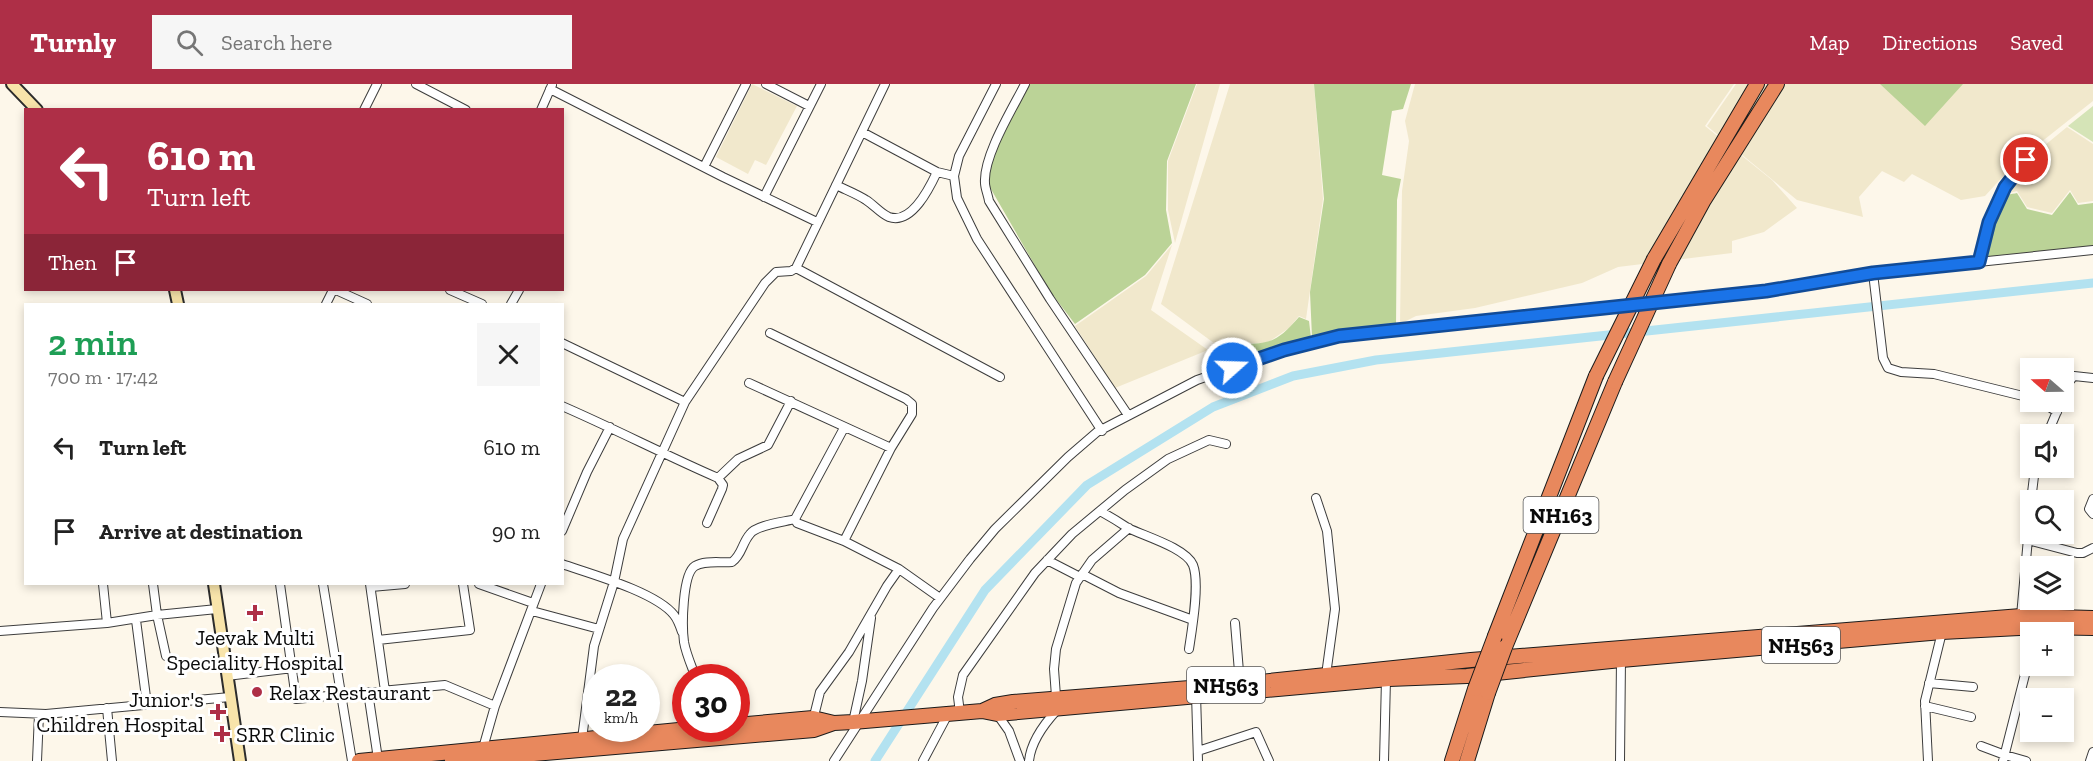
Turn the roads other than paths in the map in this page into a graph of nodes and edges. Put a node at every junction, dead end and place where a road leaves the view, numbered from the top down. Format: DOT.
graph roads {
  1 [pos="12,84"];
  2 [pos="377,84"];
  3 [pos="416,84"];
  4 [pos="746,84"];
  5 [pos="766,84"];
  6 [pos="821,84"];
  7 [pos="885,84"];
  8 [pos="996,84"];
  9 [pos="1025,84"];
  10 [pos="1757,84"];
  11 [pos="1778,84"];
  12 [pos="551,86"];
  13 [pos="809,106"];
  14 [pos="35,108"];
  15 [pos="365,108"];
  16 [pos="462,108"];
  17 [pos="542,108"];
  18 [pos="862,132"];
  19 [pos="2037,147"];
  20 [pos="704,167"];
  21 [pos="937,172"];
  22 [pos="954,176"];
  23 [pos="836,185"];
  24 [pos="764,197"];
  25 [pos="818,222"];
  26 [pos="2093,250"];
  27 [pos="1979,262"];
  28 [pos="796,268"];
  29 [pos="1873,273"];
  30 [pos="336,291"];
  31 [pos="452,291"];
  32 [pos="365,303"];
  33 [pos="480,303"];
  34 [pos="770,333"];
  35 [pos="564,344"];
  36 [pos="2074,376"];
  37 [pos="999,377"];
  38 [pos="2093,378"];
  39 [pos="749,383"];
  40 [pos="2020,395"];
  41 [pos="791,401"];
  42 [pos="685,402"];
  43 [pos="564,407"];
  44 [pos="2057,412"];
  45 [pos="1128,415"];
  46 [pos="2052,424"];
  47 [pos="610,427"];
  48 [pos="844,428"];
  49 [pos="1102,431"];
  50 [pos="1226,444"];
  51 [pos="891,448"];
  52 [pos="661,453"];
  53 [pos="718,478"];
  54 [pos="1316,498"];
  55 [pos="2093,499"];
  56 [pos="1100,511"];
  57 [pos="2093,514"];
  58 [pos="795,519"];
  59 [pos="707,523"];
  60 [pos="564,526"];
  61 [pos="1129,528"];
  62 [pos="844,541"];
  63 [pos="2028,544"];
  64 [pos="2043,544"];
  65 [pos="2093,548"];
  66 [pos="1047,560"];
  67 [pos="564,565"];
  68 [pos="899,569"];
  69 [pos="1081,576"];
  70 [pos="614,582"];
  71 [pos="103,585"];
  72 [pos="153,585"];
  73 [pos="214,585"];
  74 [pos="280,585"];
  75 [pos="323,585"];
  76 [pos="370,585"];
  77 [pos="463,585"];
  78 [pos="481,585"];
  79 [pos="541,585"];
  80 [pos="940,598"];
  81 [pos="533,607"];
  82 [pos="218,609"];
  83 [pos="872,613"];
  84 [pos="157,615"];
  85 [pos="2021,616"];
  86 [pos="2093,618"];
  87 [pos="136,620"];
  88 [pos="1193,620"];
  89 [pos="106,623"];
  90 [pos="1235,623"];
  91 [pos="2093,628"];
  92 [pos="599,629"];
  93 [pos="2074,629"];
  94 [pos="2020,630"];
  95 [pos="0,631"];
  96 [pos="1942,632"];
  97 [pos="684,636"];
  98 [pos="378,640"];
  99 [pos="1189,649"];
  100 [pos="1621,654"];
  101 [pos="166,656"];
  102 [pos="592,664"];
  103 [pos="691,664"];
  104 [pos="293,669"];
  105 [pos="1326,675"];
  106 [pos="227,676"];
  107 [pos="2025,676"];
  108 [pos="1386,679"];
  109 [pos="1929,683"];
  110 [pos="1240,684"];
  111 [pos="1973,687"];
  112 [pos="385,690"];
  113 [pos="1481,691"];
  114 [pos="368,692"];
  115 [pos="1196,692"];
  116 [pos="341,695"];
  117 [pos="230,697"];
  118 [pos="1057,704"];
  119 [pos="147,705"];
  120 [pos="495,706"];
  121 [pos="1924,706"];
  122 [pos="107,708"];
  123 [pos="982,711"];
  124 [pos="0,712"];
  125 [pos="39,714"];
  126 [pos="947,714"];
  127 [pos="997,714"];
  128 [pos="1971,717"];
  129 [pos="858,722"];
  130 [pos="813,724"];
  131 [pos="750,725"];
  132 [pos="582,739"];
  133 [pos="1981,746"];
  134 [pos="483,748"];
  135 [pos="1198,751"];
  136 [pos="2093,752"];
  137 [pos="2004,758"];
  138 [pos="378,759"];
  139 [pos="38,761"];
  140 [pos="112,761"];
  141 [pos="240,761"];
  142 [pos="352,761"];
  143 [pos="359,761"];
  144 [pos="460,761"];
  145 [pos="834,761"];
  146 [pos="923,761"];
  147 [pos="1020,761"];
  148 [pos="1029,761"];
  149 [pos="1198,761"];
  150 [pos="1269,761"];
  151 [pos="1384,761"];
  152 [pos="1452,761"];
  153 [pos="1467,761"];
  154 [pos="1620,761"];
  155 [pos="1928,761"];
  156 [pos="2026,761"];
  157 [pos="2090,761"];
  1 -- 14 [label="street"];
  2 -- 15 [label="street"];
  3 -- 16 [label="street"];
  4 -- 20 [label="street"];
  5 -- 13 [label="street"];
  6 -- 13 [label="street"];
  7 -- 18 [label="street"];
  8 -- 22 [label="street"];
  9 -- 45 [label="street"];
  10 -- 113 [label="highway, NH163, bridge"];
  11 -- 113 [label="highway, NH163, bridge"];
  12 -- 17 [label="street"];
  12 -- 20 [label="street"];
  13 -- 24 [label="street"];
  18 -- 21 [label="street"];
  18 -- 23 [label="street"];
  19 -- 27 [label="street"];
  20 -- 24 [label="street"];
  21 -- 22 [label="street"];
  21 -- 23 [label="street"];
  22 -- 49 [label="street"];
  23 -- 25 [label="street"];
  24 -- 25 [label="street"];
  25 -- 28 [label="street"];
  26 -- 27 [label="street"];
  27 -- 29 [label="street"];
  28 -- 37 [label="street"];
  28 -- 42 [label="street"];
  29 -- 40 [label="street"];
  29 -- 45 [label="street"];
  30 -- 32 [label="street"];
  31 -- 33 [label="street"];
  34 -- 51 [label="street"];
  35 -- 42 [label="street"];
  36 -- 38 [label="street"];
  39 -- 41 [label="street"];
  41 -- 48 [label="street"];
  41 -- 53 [label="street"];
  42 -- 52 [label="street"];
  43 -- 47 [label="street"];
  44 -- 46 [label="street"];
  45 -- 49 [label="street"];
  47 -- 52 [label="street"];
  47 -- 60 [label="street"];
  48 -- 51 [label="street"];
  48 -- 58 [label="street"];
  49 -- 80 [label="street"];
  50 -- 56 [label="street"];
  51 -- 62 [label="street"];
  52 -- 53 [label="street"];
  52 -- 70 [label="street"];
  53 -- 59 [label="street"];
  54 -- 105 [label="street"];
  55 -- 57 [label="street"];
  56 -- 61 [label="street"];
  56 -- 66 [label="street"];
  58 -- 62 [label="street"];
  58 -- 97 [label="street"];
  61 -- 69 [label="street"];
  61 -- 88 [label="street"];
  62 -- 68 [label="street"];
  63 -- 85 [label="street"];
  64 -- 65 [label="street"];
  66 -- 69 [label="street"];
  66 -- 126 [label="street"];
  67 -- 70 [label="street"];
  68 -- 80 [label="street"];
  68 -- 83 [label="street"];
  69 -- 88 [label="street"];
  69 -- 118 [label="street"];
  70 -- 92 [label="street"];
  70 -- 97 [label="street"];
  71 -- 89 [label="street"];
  72 -- 84 [label="street"];
  73 -- 82 [label="street"];
  74 -- 104 [label="street"];
  75 -- 116 [label="street"];
  76 -- 98 [label="street"];
  77 -- 98 [label="street"];
  78 -- 81 [label="street"];
  79 -- 81 [label="street"];
  80 -- 129 [label="street"];
  81 -- 92 [label="street"];
  81 -- 120 [label="street"];
  82 -- 84 [label="street"];
  82 -- 106 [label="street"];
  83 -- 129 [label="street"];
  83 -- 130 [label="street"];
  84 -- 87 [label="street"];
  84 -- 101 [label="street"];
  85 -- 86 [label="highway, NH563"];
  85 -- 100 [label="highway, NH563"];
  87 -- 89 [label="street"];
  87 -- 119 [label="street"];
  88 -- 99 [label="street"];
  89 -- 95 [label="street"];
  90 -- 110 [label="street"];
  91 -- 93 [label="highway, NH563"];
  92 -- 102 [label="street"];
  94 -- 96 [label="highway, NH563"];
  96 -- 100 [label="highway, NH563"];
  96 -- 109 [label="street"];
  97 -- 103 [label="street"];
  98 -- 112 [label="street"];
  100 -- 105 [label="highway, NH563"];
  100 -- 108 [label="highway, NH563"];
  100 -- 154 [label="street"];
  104 -- 106 [label="street"];
  104 -- 116 [label="street"];
  105 -- 110 [label="highway, NH563"];
  106 -- 117 [label="street"];
  107 -- 137 [label="street"];
  108 -- 115 [label="highway, NH563"];
  108 -- 151 [label="street"];
  109 -- 111 [label="street"];
  109 -- 121 [label="street"];
  110 -- 115 [label="highway, NH563"];
  112 -- 114 [label="street"];
  112 -- 120 [label="street"];
  113 -- 152 [label="highway, NH163"];
  113 -- 153 [label="highway, NH163"];
  114 -- 116 [label="street"];
  114 -- 138 [label="street"];
  115 -- 118 [label="highway, NH563"];
  115 -- 135 [label="street"];
  116 -- 142 [label="street"];
  117 -- 119 [label="street"];
  117 -- 141 [label="street"];
  118 -- 123 [label="highway, NH563"];
  118 -- 127 [label="highway, NH563"];
  118 -- 148 [label="street"];
  119 -- 122 [label="street"];
  120 -- 134 [label="street"];
  121 -- 128 [label="street"];
  121 -- 155 [label="street"];
  122 -- 125 [label="street"];
  122 -- 140 [label="street"];
  123 -- 126 [label="highway, NH563"];
  123 -- 127 [label="highway, NH563"];
  124 -- 125 [label="street"];
  125 -- 139 [label="street"];
  126 -- 129 [label="highway, NH563"];
  126 -- 146 [label="street"];
  127 -- 147 [label="street"];
  129 -- 130 [label="highway, NH563"];
  129 -- 145 [label="street"];
  130 -- 131 [label="highway, NH563"];
  130 -- 144 [label="highway, NH563"];
  132 -- 134 [label="highway"];
  133 -- 137 [label="street"];
  134 -- 138 [label="highway"];
  135 -- 149 [label="street"];
  135 -- 150 [label="street"];
  136 -- 157 [label="street"];
  137 -- 156 [label="street"];
  138 -- 143 [label="highway"];
}
